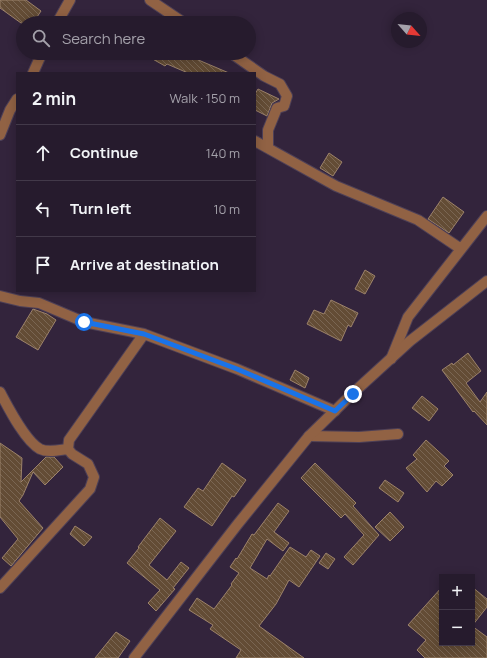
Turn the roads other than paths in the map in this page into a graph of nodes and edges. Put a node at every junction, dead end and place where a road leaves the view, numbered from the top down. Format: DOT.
graph roads {
  1 [pos="70,0"];
  2 [pos="150,0"];
  3 [pos="61,16"];
  4 [pos="174,16"];
  5 [pos="39,60"];
  6 [pos="241,60"];
  7 [pos="33,72"];
  8 [pos="16,101"];
  9 [pos="0,135"];
  10 [pos="256,142"];
  11 [pos="268,148"];
  12 [pos="487,216"];
  13 [pos="461,249"];
  14 [pos="487,281"];
  15 [pos="0,296"];
  16 [pos="144,334"];
  17 [pos="390,360"];
  18 [pos="0,392"];
  19 [pos="335,411"];
  20 [pos="398,434"];
  21 [pos="309,436"];
  22 [pos="68,449"];
  23 [pos="0,588"];
  24 [pos="134,658"];
  1 -- 3 [label="street"];
  2 -- 4 [label="street"];
  5 -- 7 [label="street"];
  6 -- 11 [label="street"];
  8 -- 9 [label="street"];
  10 -- 11 [label="street"];
  11 -- 13 [label="street"];
  12 -- 13 [label="street"];
  13 -- 17 [label="street"];
  14 -- 17 [label="street"];
  15 -- 16 [label="street"];
  16 -- 19 [label="street"];
  16 -- 22 [label="street"];
  17 -- 19 [label="street"];
  18 -- 22 [label="street"];
  19 -- 21 [label="street"];
  20 -- 21 [label="street"];
  21 -- 24 [label="street"];
  22 -- 23 [label="street"];
}
